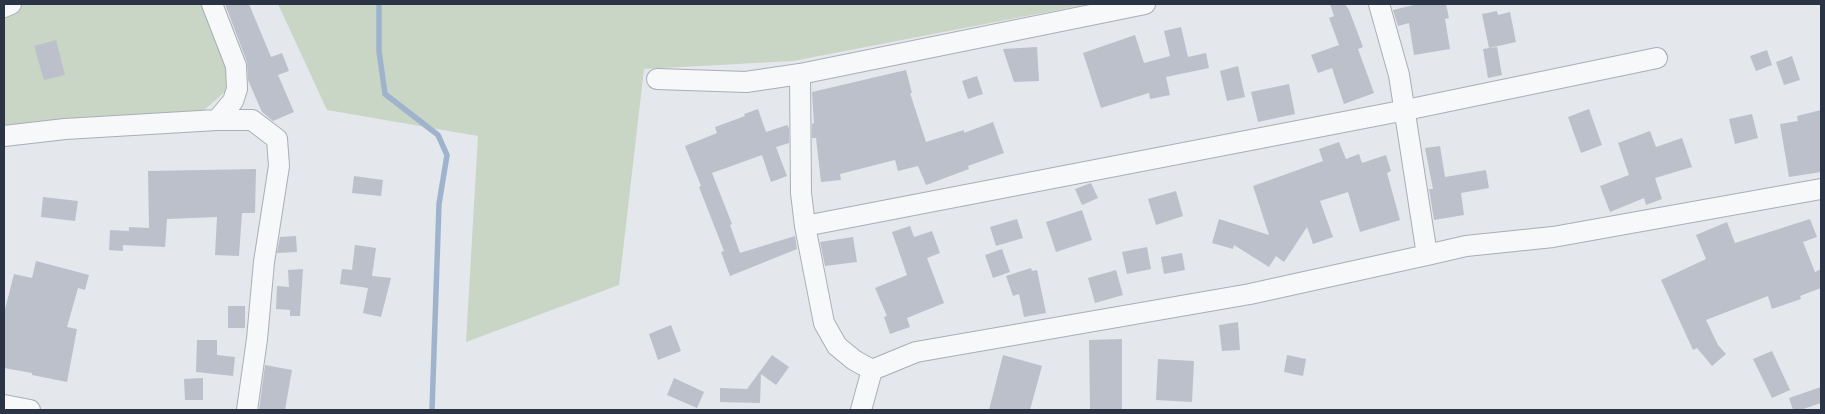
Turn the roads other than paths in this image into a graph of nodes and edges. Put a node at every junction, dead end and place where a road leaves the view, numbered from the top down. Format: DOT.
graph roads {
  1 [pos="11,4"];
  2 [pos="212,4"];
  3 [pos="1146,4"];
  4 [pos="1379,4"];
  5 [pos="4,6"];
  6 [pos="1657,58"];
  7 [pos="800,74"];
  8 [pos="657,79"];
  9 [pos="1406,110"];
  10 [pos="217,120"];
  11 [pos="4,136"];
  12 [pos="1821,190"];
  13 [pos="805,226"];
  14 [pos="1426,255"];
  15 [pos="872,370"];
  16 [pos="4,405"];
  17 [pos="30,410"];
  18 [pos="246,410"];
  19 [pos="861,410"];
  1 -- 5 [label="street"];
  2 -- 10 [label="street"];
  3 -- 7 [label="street"];
  4 -- 9 [label="street"];
  6 -- 9 [label="street"];
  7 -- 8 [label="street"];
  7 -- 13 [label="street"];
  9 -- 13 [label="street"];
  9 -- 14 [label="street"];
  10 -- 11 [label="street"];
  10 -- 18 [label="street"];
  12 -- 14 [label="street"];
  13 -- 15 [label="street"];
  14 -- 15 [label="street"];
  15 -- 19 [label="street"];
  16 -- 17 [label="street"];
}
